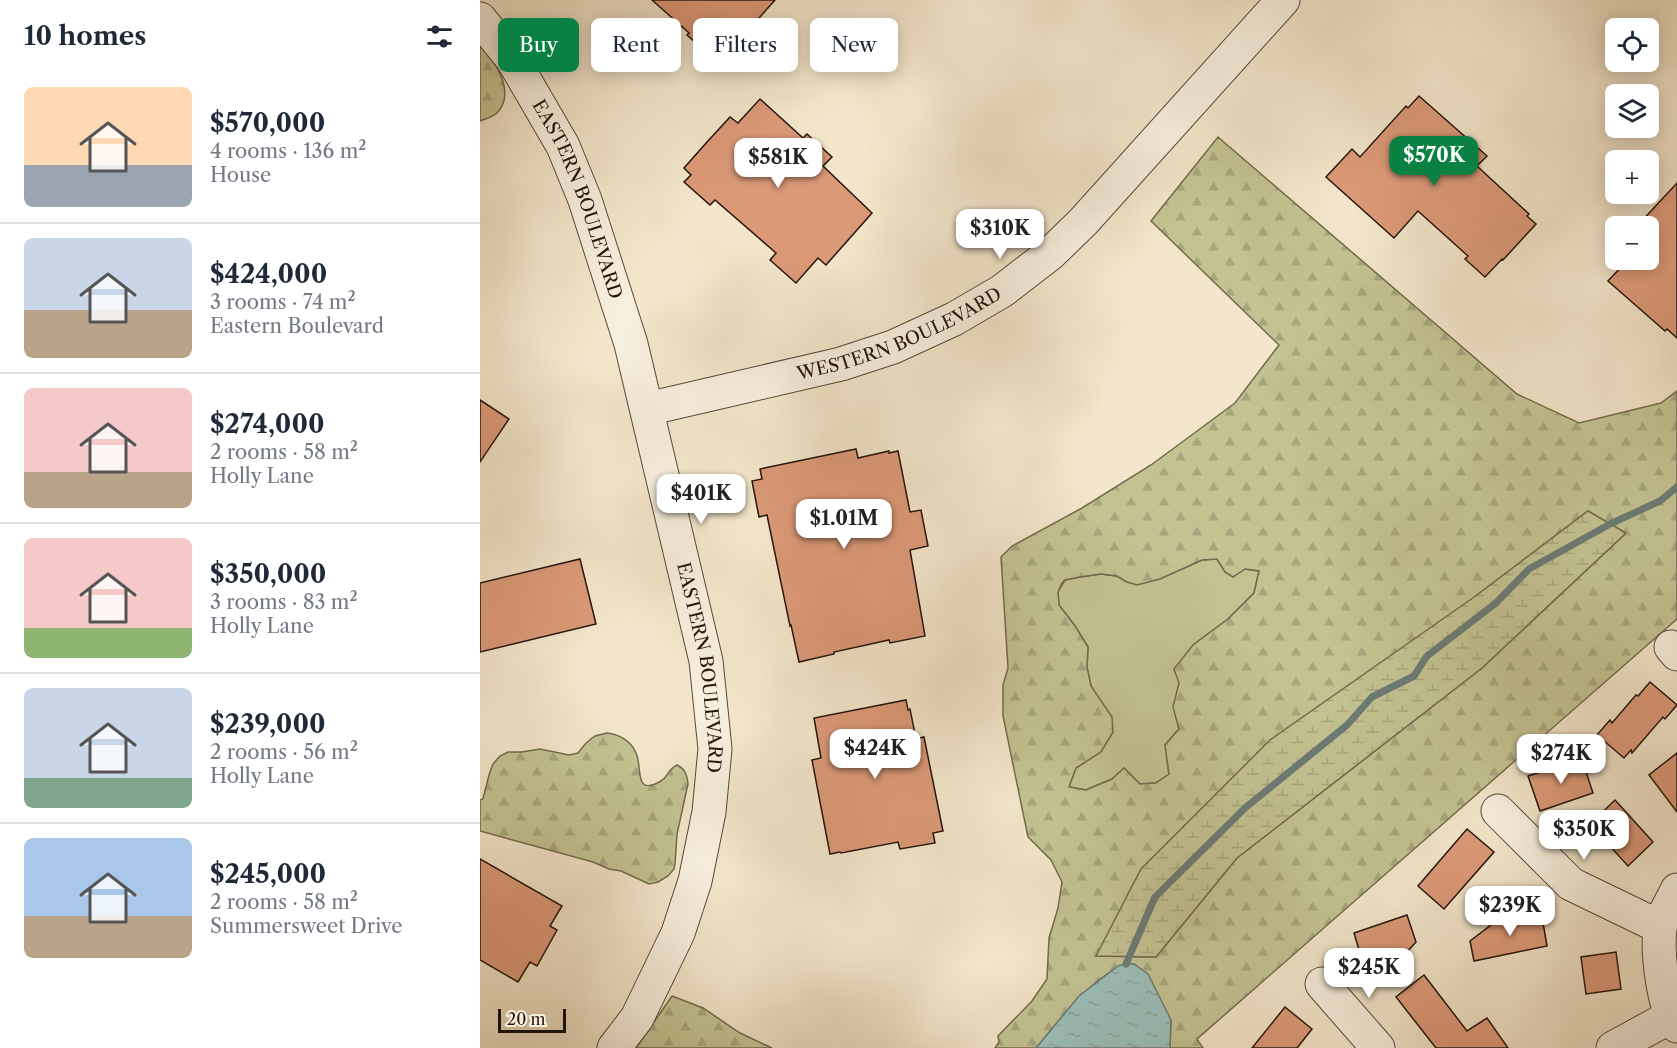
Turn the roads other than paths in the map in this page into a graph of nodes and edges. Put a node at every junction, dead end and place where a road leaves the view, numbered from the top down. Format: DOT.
graph roads {
  1 [pos="1283,0"];
  2 [pos="480,19"];
  3 [pos="646,409"];
  4 [pos="1498,811"];
  5 [pos="1677,890"];
  6 [pos="1660,927"];
  7 [pos="1322,984"];
  8 [pos="1674,1021"];
  9 [pos="614,1048"];
  10 [pos="1378,1048"];
  11 [pos="1613,1048"];
  1 -- 3 [label="street, WESTERN BOULEVARD"];
  2 -- 3 [label="street, EASTERN BOULEVARD"];
  3 -- 9 [label="street, EASTERN BOULEVARD"];
  4 -- 6 [label="street"];
  5 -- 6 [label="street"];
  6 -- 8 [label="street"];
  7 -- 10 [label="street"];
  8 -- 11 [label="street"];
}
